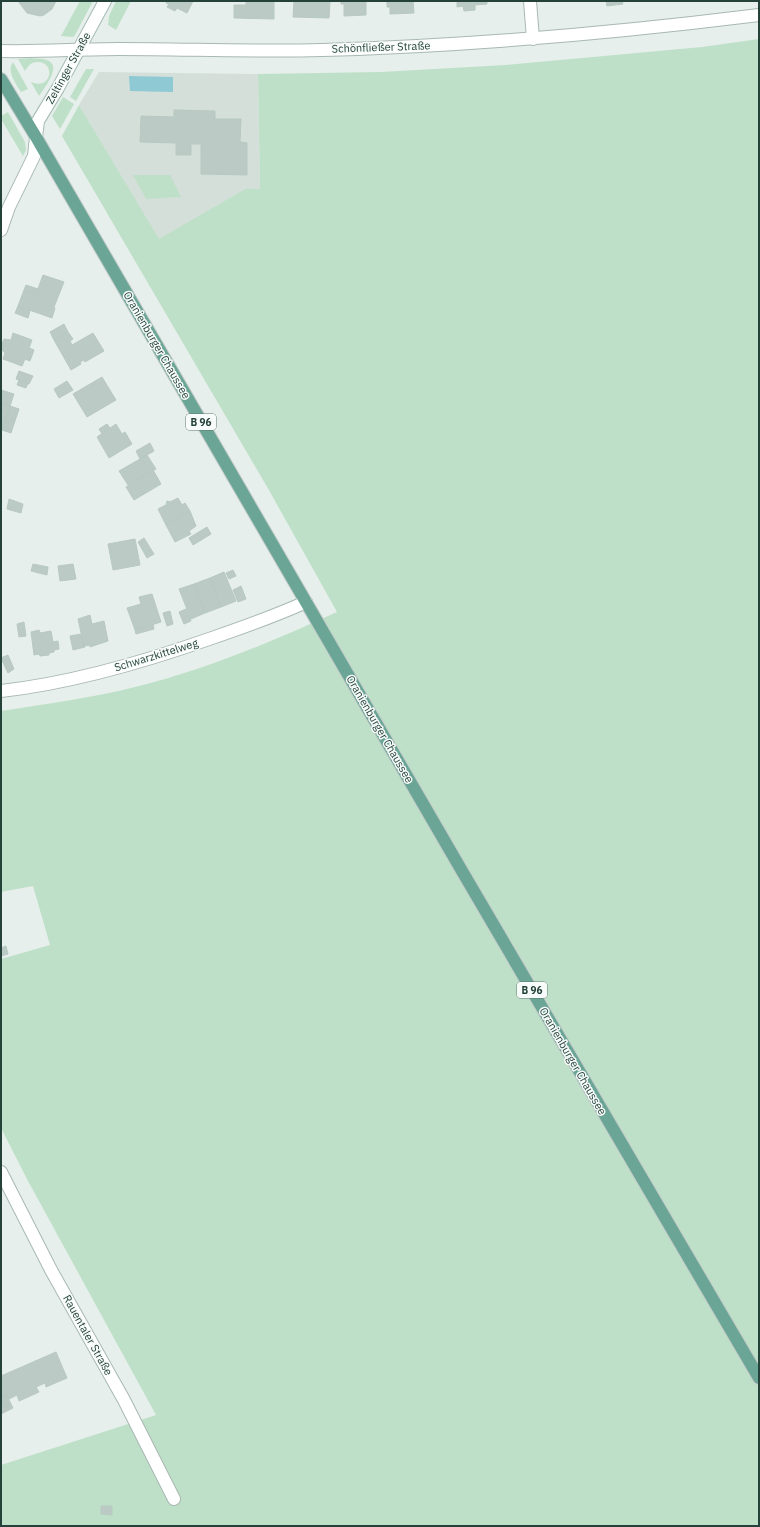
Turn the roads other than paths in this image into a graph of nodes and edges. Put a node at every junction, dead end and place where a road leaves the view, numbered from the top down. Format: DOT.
graph roads {
  1 [pos="104,1"];
  2 [pos="530,1"];
  3 [pos="759,15"];
  4 [pos="533,39"];
  5 [pos="79,50"];
  6 [pos="1,51"];
  7 [pos="1,79"];
  8 [pos="36,136"];
  9 [pos="5,208"];
  10 [pos="1,230"];
  11 [pos="306,602"];
  12 [pos="1,691"];
  13 [pos="1,1172"];
  14 [pos="759,1378"];
  15 [pos="174,1499"];
  1 -- 5 [label="street, Zeltinger Straße"];
  2 -- 4 [label="street"];
  3 -- 4 [label="street, Schönfließer Straße"];
  4 -- 5 [label="street, Schönfließer Straße"];
  5 -- 6 [label="street, Schönfließer Straße"];
  5 -- 8 [label="street, Zeltinger Straße"];
  7 -- 8 [label="main road, Oranienburger Chaussee / B 96"];
  8 -- 9 [label="street"];
  8 -- 11 [label="main road, Oranienburger Chaussee / B 96"];
  9 -- 10 [label="street"];
  11 -- 12 [label="street, Schwarzkittelweg"];
  11 -- 14 [label="main road, Oranienburger Chaussee / B 96"];
  13 -- 15 [label="street, Rauentaler Straße"];
}
